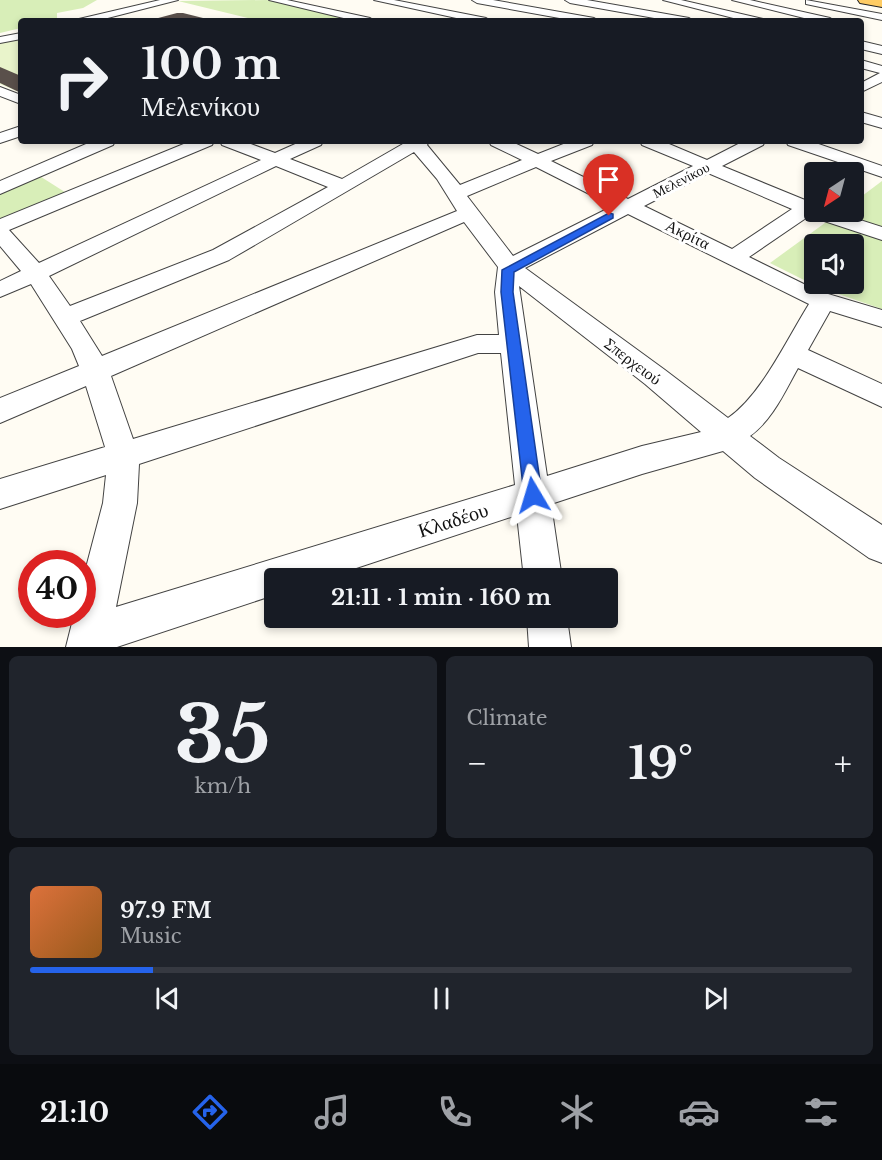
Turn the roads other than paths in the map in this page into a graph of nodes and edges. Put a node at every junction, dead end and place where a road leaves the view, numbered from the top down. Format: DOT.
graph roads {
  1 [pos="174,0"];
  2 [pos="274,0"];
  3 [pos="299,0"];
  4 [pos="379,0"];
  5 [pos="421,0"];
  6 [pos="477,0"];
  7 [pos="547,0"];
  8 [pos="570,0"];
  9 [pos="671,0"];
  10 [pos="737,0"];
  11 [pos="797,0"];
  12 [pos="839,0"];
  13 [pos="864,0"];
  14 [pos="288,3"];
  15 [pos="882,3"];
  16 [pos="405,5"];
  17 [pos="823,5"];
  18 [pos="89,8"];
  19 [pos="526,9"];
  20 [pos="707,9"];
  21 [pos="447,13"];
  22 [pos="650,13"];
  23 [pos="798,14"];
  24 [pos="111,15"];
  25 [pos="506,17"];
  26 [pos="97,18"];
  27 [pos="354,18"];
  28 [pos="369,18"];
  29 [pos="434,18"];
  30 [pos="471,18"];
  31 [pos="577,18"];
  32 [pos="641,18"];
  33 [pos="675,18"];
  34 [pos="746,18"];
  35 [pos="785,18"];
  36 [pos="816,18"];
  37 [pos="879,21"];
  38 [pos="18,37"];
  39 [pos="0,40"];
  40 [pos="864,46"];
  41 [pos="882,50"];
  42 [pos="864,65"];
  43 [pos="882,70"];
  44 [pos="882,77"];
  45 [pos="864,86"];
  46 [pos="864,89"];
  47 [pos="0,91"];
  48 [pos="882,93"];
  49 [pos="18,99"];
  50 [pos="864,118"];
  51 [pos="882,123"];
  52 [pos="18,132"];
  53 [pos="0,138"];
  54 [pos="100,144"];
  55 [pos="199,144"];
  56 [pos="236,144"];
  57 [pos="309,144"];
  58 [pos="414,144"];
  59 [pos="421,144"];
  60 [pos="503,144"];
  61 [pos="578,144"];
  62 [pos="655,144"];
  63 [pos="751,144"];
  64 [pos="804,144"];
  65 [pos="276,160"];
  66 [pos="538,160"];
  67 [pos="708,166"];
  68 [pos="878,166"];
  69 [pos="39,172"];
  70 [pos="864,173"];
  71 [pos="343,186"];
  72 [pos="0,188"];
  73 [pos="76,195"];
  74 [pos="463,203"];
  75 [pos="804,204"];
  76 [pos="630,206"];
  77 [pos="804,214"];
  78 [pos="850,222"];
  79 [pos="0,226"];
  80 [pos="0,232"];
  81 [pos="882,234"];
  82 [pos="734,257"];
  83 [pos="509,267"];
  84 [pos="36,274"];
  85 [pos="0,290"];
  86 [pos="824,301"];
  87 [pos="65,317"];
  88 [pos="882,319"];
  89 [pos="514,344"];
  90 [pos="792,354"];
  91 [pos="95,370"];
  92 [pos="882,396"];
  93 [pos="0,411"];
  94 [pos="727,435"];
  95 [pos="122,456"];
  96 [pos="0,494"];
  97 [pos="533,495"];
  98 [pos="882,546"];
  99 [pos="542,568"];
  100 [pos="548,628"];
  101 [pos="88,642"];
  102 [pos="550,647"];
  1 -- 24 [label="street"];
  2 -- 14 [label="street"];
  3 -- 14 [label="street"];
  4 -- 16 [label="street"];
  5 -- 16 [label="street"];
  6 -- 19 [label="street"];
  7 -- 19 [label="street"];
  8 -- 22 [label="street"];
  9 -- 20 [label="street"];
  9 -- 22 [label="street"];
  10 -- 20 [label="street"];
  10 -- 23 [label="street"];
  11 -- 17 [label="street"];
  12 -- 17 [label="street"];
  13 -- 15 [label="main road"];
  14 -- 27 [label="street"];
  16 -- 21 [label="street"];
  16 -- 28 [label="street"];
  17 -- 23 [label="street"];
  17 -- 37 [label="street"];
  18 -- 24 [label="street"];
  19 -- 25 [label="street"];
  19 -- 31 [label="street"];
  20 -- 33 [label="street"];
  20 -- 34 [label="street"];
  21 -- 29 [label="street"];
  21 -- 30 [label="street"];
  22 -- 32 [label="street"];
  22 -- 33 [label="street"];
  23 -- 35 [label="street"];
  23 -- 36 [label="street"];
  24 -- 26 [label="street"];
  38 -- 39 [label="street"];
  40 -- 41 [label="street"];
  42 -- 43 [label="street"];
  44 -- 45 [label="street"];
  46 -- 48 [label="street"];
  47 -- 49 [label="street"];
  50 -- 51 [label="street"];
  52 -- 53 [label="street"];
  54 -- 69 [label="street"];
  55 -- 73 [label="street"];
  56 -- 65 [label="street"];
  57 -- 65 [label="street"];
  58 -- 71 [label="street"];
  59 -- 74 [label="street, Σπερχειού"];
  60 -- 66 [label="street, Ακρίτα"];
  61 -- 66 [label="street"];
  62 -- 67 [label="street"];
  63 -- 67 [label="street, Μελενίκου"];
  64 -- 68 [label="street"];
  65 -- 71 [label="street"];
  65 -- 84 [label="street"];
  66 -- 74 [label="street"];
  66 -- 76 [label="street, Ακρίτα"];
  67 -- 75 [label="street"];
  67 -- 76 [label="street, Μελενίκου"];
  68 -- 70 [label="street"];
  69 -- 72 [label="street"];
  69 -- 73 [label="street"];
  71 -- 87 [label="street"];
  73 -- 79 [label="street"];
  74 -- 83 [label="street, Σπερχειού"];
  74 -- 91 [label="street"];
  76 -- 82 [label="street, Ακρίτα"];
  76 -- 83 [label="street, Μελενίκου"];
  77 -- 82 [label="street"];
  78 -- 81 [label="street"];
  80 -- 84 [label="street"];
  82 -- 86 [label="street, Ακρίτα"];
  83 -- 89 [label="street"];
  83 -- 94 [label="street, Σπερχειού"];
  84 -- 85 [label="street"];
  84 -- 87 [label="street"];
  86 -- 88 [label="street, Ακρίτα"];
  86 -- 90 [label="street, Κλαδέου"];
  87 -- 91 [label="street"];
  89 -- 95 [label="street"];
  89 -- 97 [label="street"];
  90 -- 92 [label="street"];
  90 -- 94 [label="street, Κλαδέου"];
  91 -- 93 [label="street"];
  91 -- 95 [label="street"];
  94 -- 97 [label="street, Κλαδέου"];
  94 -- 98 [label="street, Σπερχειού"];
  95 -- 96 [label="street"];
  95 -- 101 [label="street"];
  97 -- 99 [label="street"];
  97 -- 101 [label="street, Κλαδέου"];
  100 -- 102 [label="street"];
}
